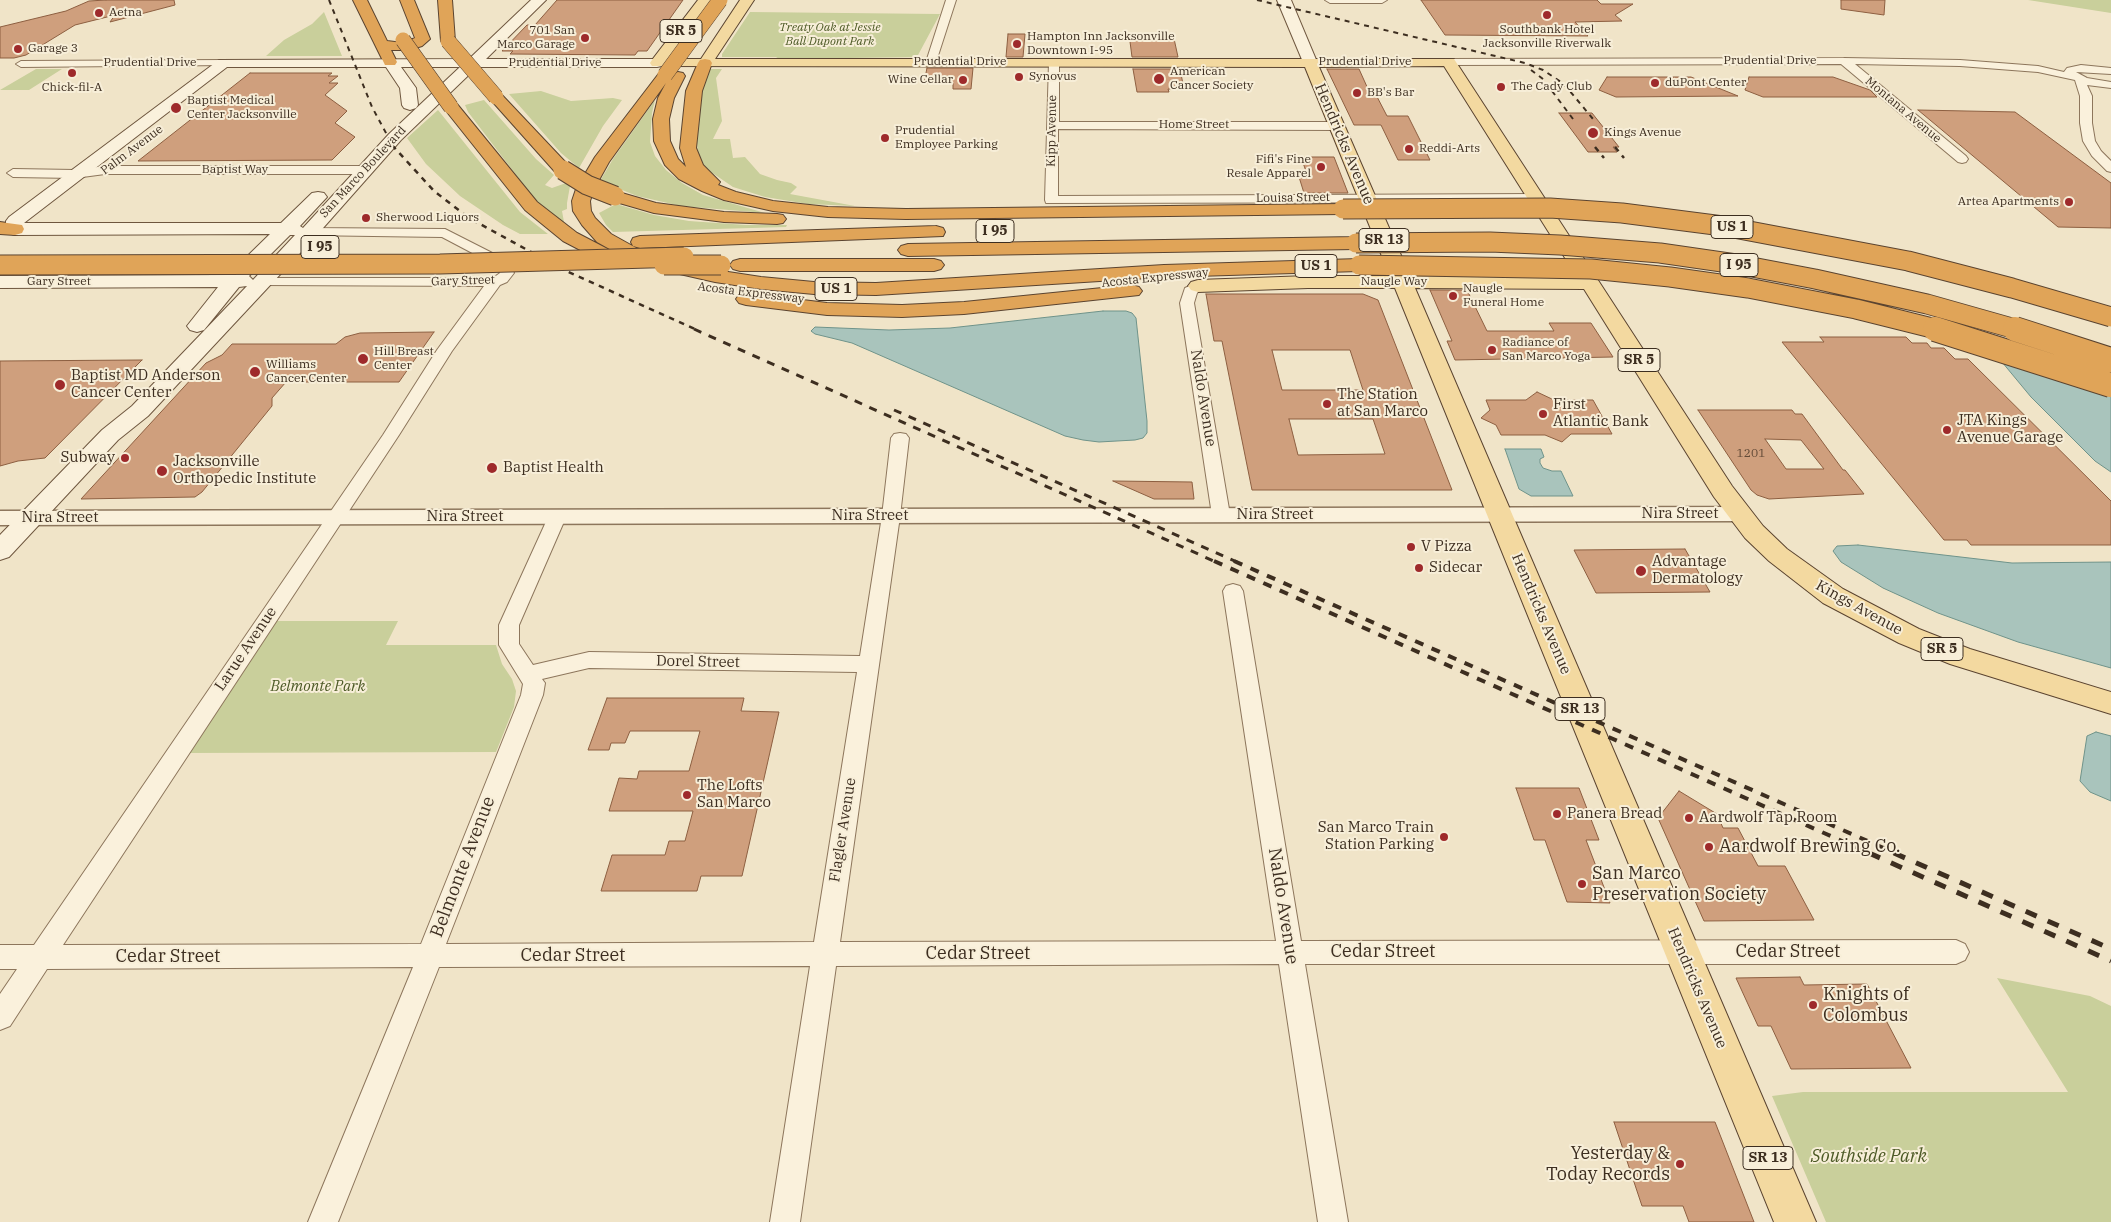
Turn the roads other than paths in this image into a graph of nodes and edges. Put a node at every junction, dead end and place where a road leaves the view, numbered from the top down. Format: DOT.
graph roads {
  1 [pos="360,0"];
  2 [pos="408,0"];
  3 [pos="445,0"];
  4 [pos="525,0"];
  5 [pos="539,0"];
  6 [pos="705,0"];
  7 [pos="720,0"];
  8 [pos="732,0"];
  9 [pos="747,0"];
  10 [pos="951,0"];
  11 [pos="1284,0"];
  12 [pos="1330,0"];
  13 [pos="1382,0"];
  14 [pos="693,17"];
  15 [pos="735,17"];
  16 [pos="432,19"];
  17 [pos="398,32"];
  18 [pos="448,40"];
  19 [pos="381,45"];
  20 [pos="670,46"];
  21 [pos="715,47"];
  22 [pos="1844,61"];
  23 [pos="2106,61"];
  24 [pos="931,62"];
  25 [pos="1054,62"];
  26 [pos="1310,62"];
  27 [pos="1395,62"];
  28 [pos="1449,62"];
  29 [pos="224,63"];
  30 [pos="244,63"];
  31 [pos="390,63"];
  32 [pos="464,63"];
  33 [pos="705,63"];
  34 [pos="21,64"];
  35 [pos="667,71"];
  36 [pos="2111,71"];
  37 [pos="2079,73"];
  38 [pos="196,84"];
  39 [pos="2111,85"];
  40 [pos="1464,86"];
  41 [pos="2086,96"];
  42 [pos="410,105"];
  43 [pos="1052,125"];
  44 [pos="1336,126"];
  45 [pos="162,127"];
  46 [pos="1962,159"];
  47 [pos="2111,168"];
  48 [pos="81,170"];
  49 [pos="105,170"];
  50 [pos="344,170"];
  51 [pos="364,170"];
  52 [pos="6,175"];
  53 [pos="1367,198"];
  54 [pos="1536,198"];
  55 [pos="1051,200"];
  56 [pos="750,201"];
  57 [pos="312,203"];
  58 [pos="906,214"];
  59 [pos="1350,225"];
  60 [pos="225,228"];
  61 [pos="285,229"];
  62 [pos="985,231"];
  63 [pos="5,232"];
  64 [pos="309,232"];
  65 [pos="956,232"];
  66 [pos="0,248"];
  67 [pos="520,263"];
  68 [pos="0,265"];
  69 [pos="1359,265"];
  70 [pos="1273,267"];
  71 [pos="233,281"];
  72 [pos="264,281"];
  73 [pos="0,282"];
  74 [pos="173,282"];
  75 [pos="495,282"];
  76 [pos="1402,282"];
  77 [pos="1590,283"];
  78 [pos="684,284"];
  79 [pos="1198,286"];
  80 [pos="217,303"];
  81 [pos="2111,317"];
  82 [pos="2058,320"];
  83 [pos="2111,360"];
  84 [pos="2111,385"];
  85 [pos="110,435"];
  86 [pos="900,438"];
  87 [pos="1739,514"];
  88 [pos="1221,515"];
  89 [pos="1499,515"];
  90 [pos="890,516"];
  91 [pos="334,517"];
  92 [pos="557,517"];
  93 [pos="0,518"];
  94 [pos="31,518"];
  95 [pos="0,551"];
  96 [pos="1233,591"];
  97 [pos="868,664"];
  98 [pos="529,674"];
  99 [pos="2111,703"];
  100 [pos="1682,951"];
  101 [pos="1290,952"];
  102 [pos="1956,952"];
  103 [pos="824,954"];
  104 [pos="0,957"];
  105 [pos="40,957"];
  106 [pos="429,957"];
  107 [pos="0,1017"];
  108 [pos="323,1222"];
  109 [pos="785,1222"];
  110 [pos="1333,1222"];
  111 [pos="1795,1222"];
  1 -- 19 [label="highway"];
  2 -- 19 [label="highway"];
  3 -- 18 [label="highway"];
  4 -- 32 [label="main road, San Marco Boulevard"];
  5 -- 32 [label="main road, San Marco Boulevard"];
  6 -- 14 [label="main road, SR 5"];
  7 -- 35 [label="highway, US 1, bridge"];
  8 -- 35 [label="highway, US 1"];
  9 -- 15 [label="main road, SR 5"];
  10 -- 24 [label="street"];
  11 -- 26 [label="main road"];
  12 -- 13 [label="street"];
  14 -- 15 [label="main road"];
  14 -- 20 [label="main road, SR 5"];
  15 -- 21 [label="main road, SR 5"];
  16 -- 18 [label="highway"];
  17 -- 78 [label="highway, Acosta Expressway, bridge"];
  18 -- 58 [label="highway, bridge"];
  19 -- 31 [label="highway"];
  20 -- 21 [label="main road"];
  20 -- 35 [label="main road, SR 5"];
  21 -- 33 [label="main road, SR 5"];
  22 -- 28 [label="street, Prudential Drive"];
  22 -- 37 [label="street, Prudential Drive"];
  22 -- 46 [label="street, Montana Avenue"];
  23 -- 37 [label="street"];
  24 -- 25 [label="main road, Prudential Drive / SR 5"];
  24 -- 33 [label="main road, Prudential Drive / SR 5"];
  25 -- 26 [label="main road, Prudential Drive / SR 5"];
  25 -- 43 [label="street, Kipp Avenue"];
  26 -- 27 [label="main road, Prudential Drive / SR 5"];
  26 -- 44 [label="main road, Hendricks Avenue / SR 13"];
  27 -- 28 [label="main road, Prudential Drive / SR 5"];
  27 -- 40 [label="main road, SR 5"];
  28 -- 40 [label="main road, Kings Avenue / SR 5"];
  29 -- 30 [label="main road, Prudential Drive"];
  29 -- 34 [label="street, Prudential Drive"];
  29 -- 38 [label="main road, Palm Avenue"];
  30 -- 31 [label="main road, Prudential Drive"];
  30 -- 45 [label="main road, Palm Avenue"];
  31 -- 32 [label="main road, Prudential Drive"];
  31 -- 42 [label="main road"];
  32 -- 35 [label="main road, Prudential Drive"];
  32 -- 42 [label="main road, San Marco Boulevard"];
  32 -- 51 [label="main road, San Marco Boulevard"];
  33 -- 35 [label="main road, Prudential Drive / SR 5"];
  33 -- 56 [label="highway"];
  35 -- 56 [label="highway, US 1"];
  35 -- 70 [label="highway, US 1"];
  36 -- 37 [label="street"];
  37 -- 39 [label="street"];
  37 -- 41 [label="street"];
  38 -- 45 [label="main road"];
  38 -- 48 [label="main road, Palm Avenue"];
  39 -- 41 [label="street"];
  40 -- 54 [label="main road, Kings Avenue / SR 5"];
  41 -- 47 [label="street"];
  42 -- 50 [label="main road, San Marco Boulevard"];
  43 -- 44 [label="street, Home Street"];
  43 -- 55 [label="street, Kipp Avenue"];
  44 -- 53 [label="main road, Hendricks Avenue / SR 13"];
  45 -- 49 [label="main road, Palm Avenue"];
  48 -- 49 [label="street, Baptist Way"];
  48 -- 52 [label="street, Baptist Way"];
  48 -- 63 [label="main road, Palm Avenue"];
  49 -- 50 [label="street, Baptist Way"];
  49 -- 63 [label="main road, Palm Avenue"];
  50 -- 51 [label="street, Baptist Way"];
  50 -- 57 [label="main road, San Marco Boulevard"];
  51 -- 64 [label="main road, San Marco Boulevard"];
  53 -- 54 [label="street, Louisa Street"];
  53 -- 55 [label="street, Louisa Street"];
  53 -- 76 [label="main road, Hendricks Avenue / SR 13"];
  54 -- 77 [label="main road, Kings Avenue / SR 5"];
  56 -- 58 [label="highway, US 1"];
  57 -- 60 [label="main road"];
  57 -- 61 [label="main road, San Marco Boulevard"];
  58 -- 59 [label="highway, US 1"];
  59 -- 62 [label="highway, I 95"];
  59 -- 67 [label="highway, I 95, bridge"];
  59 -- 81 [label="highway, US 1, bridge"];
  59 -- 82 [label="highway, I 95"];
  59 -- 83 [label="highway, I 95, bridge"];
  60 -- 61 [label="main road, Gary Street"];
  60 -- 63 [label="main road, Gary Street"];
  61 -- 64 [label="main road, Gary Street"];
  61 -- 71 [label="main road, San Marco Boulevard"];
  64 -- 72 [label="main road, San Marco Boulevard"];
  64 -- 75 [label="street, Gary Street"];
  65 -- 66 [label="highway, I 95"];
  67 -- 68 [label="highway, I 95, bridge"];
  67 -- 69 [label="highway, bridge"];
  69 -- 70 [label="highway, US 1"];
  69 -- 84 [label="highway, US 1, bridge"];
  70 -- 78 [label="highway, Acosta Expressway"];
  71 -- 72 [label="main road, Gary Street"];
  71 -- 74 [label="main road, Gary Street"];
  71 -- 80 [label="main road, San Marco Boulevard"];
  72 -- 75 [label="street, Gary Street"];
  72 -- 85 [label="main road, San Marco Boulevard"];
  73 -- 74 [label="main road, Gary Street"];
  74 -- 80 [label="main road"];
  75 -- 91 [label="street, Larue Avenue"];
  76 -- 77 [label="main road, Naugle Way"];
  76 -- 79 [label="main road, Naugle Way"];
  76 -- 89 [label="main road, Hendricks Avenue / SR 13"];
  77 -- 87 [label="main road, Kings Avenue / SR 5"];
  78 -- 79 [label="highway"];
  79 -- 88 [label="street, Naldo Avenue"];
  80 -- 85 [label="main road, San Marco Boulevard"];
  85 -- 94 [label="main road, San Marco Boulevard"];
  86 -- 90 [label="street, Flagler Avenue"];
  87 -- 89 [label="street, Nira Street"];
  87 -- 99 [label="main road, Kings Avenue / SR 5"];
  88 -- 89 [label="street, Nira Street"];
  88 -- 90 [label="street, Nira Street"];
  89 -- 100 [label="main road, Hendricks Avenue / SR 13"];
  90 -- 92 [label="street, Nira Street"];
  90 -- 97 [label="street, Flagler Avenue"];
  91 -- 92 [label="street, Nira Street"];
  91 -- 94 [label="street, Nira Street"];
  91 -- 105 [label="street, Larue Avenue"];
  92 -- 98 [label="street, Belmonte Avenue"];
  93 -- 94 [label="street, Nira Street"];
  94 -- 95 [label="main road, San Marco Boulevard"];
  96 -- 101 [label="street, Naldo Avenue"];
  97 -- 98 [label="street, Dorel Street"];
  97 -- 103 [label="street, Flagler Avenue"];
  98 -- 106 [label="street, Belmonte Avenue"];
  100 -- 101 [label="street, Cedar Street"];
  100 -- 102 [label="street, Cedar Street"];
  100 -- 111 [label="main road, Hendricks Avenue / SR 13"];
  101 -- 103 [label="street, Cedar Street"];
  101 -- 110 [label="street, Naldo Avenue"];
  103 -- 106 [label="street, Cedar Street"];
  103 -- 109 [label="street, Flagler Avenue"];
  104 -- 105 [label="street, Cedar Street"];
  105 -- 106 [label="street, Cedar Street"];
  105 -- 107 [label="street, Larue Avenue"];
  106 -- 108 [label="street, Belmonte Avenue"];
}
